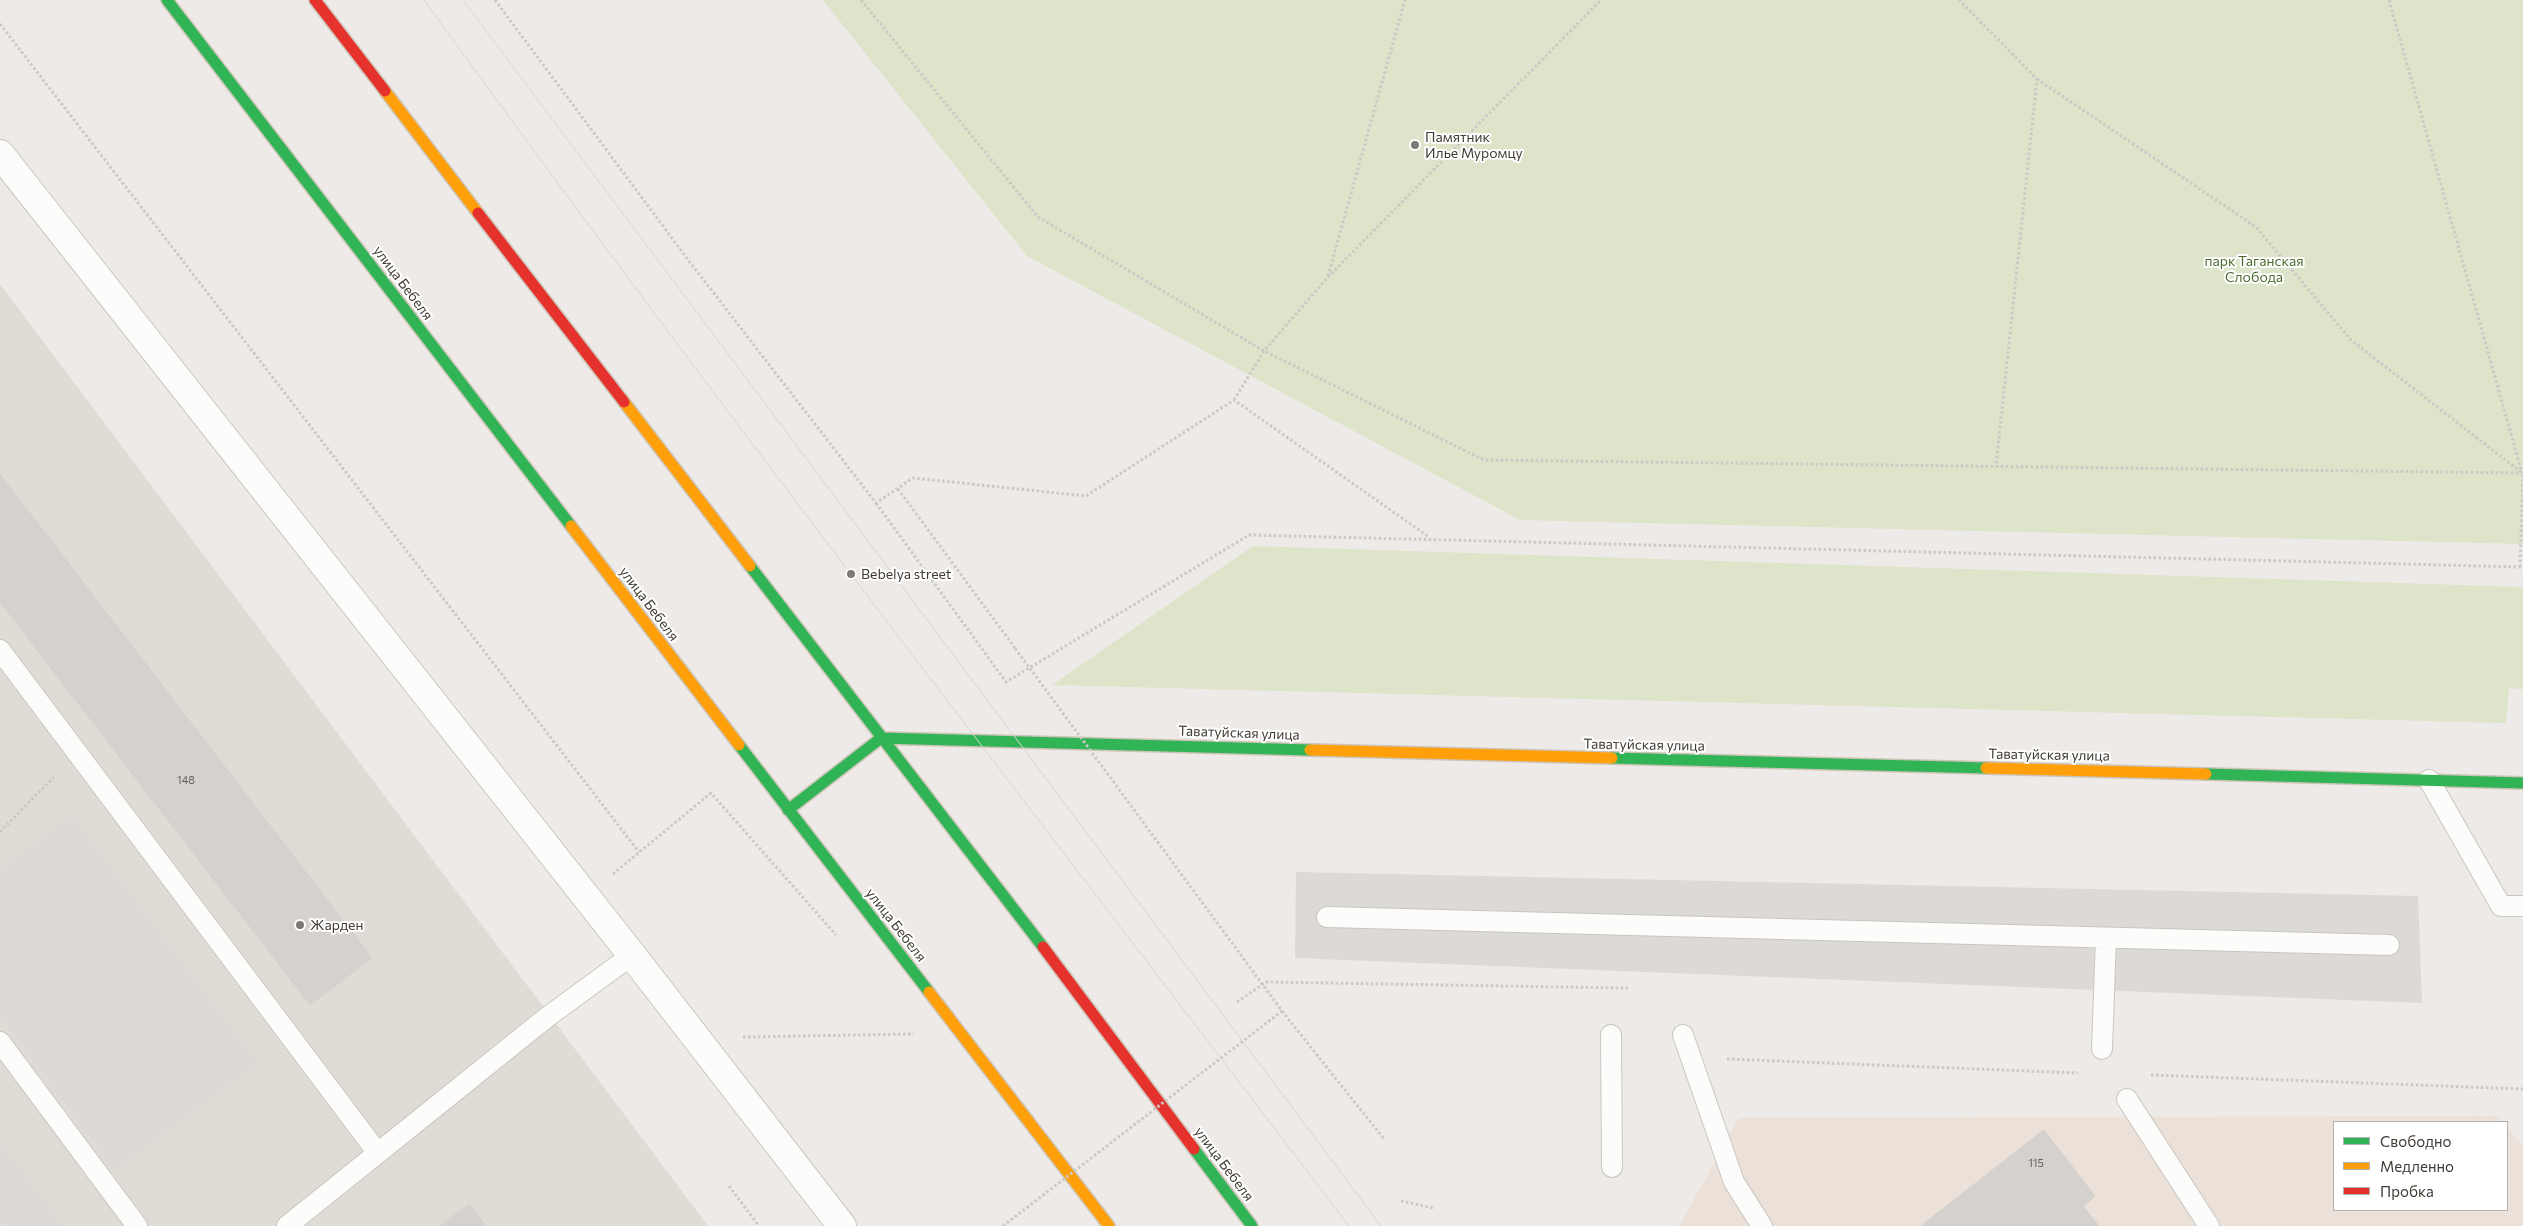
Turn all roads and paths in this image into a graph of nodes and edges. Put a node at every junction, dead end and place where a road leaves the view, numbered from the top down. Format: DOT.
graph roads {
  1 [pos="167,0"];
  2 [pos="315,0"];
  3 [pos="495,0"];
  4 [pos="861,0"];
  5 [pos="1405,0"];
  6 [pos="1601,0"];
  7 [pos="1959,0"];
  8 [pos="2389,0"];
  9 [pos="0,24"];
  10 [pos="2037,79"];
  11 [pos="0,154"];
  12 [pos="1328,277"];
  13 [pos="1264,351"];
  14 [pos="1234,400"];
  15 [pos="1996,466"];
  16 [pos="2523,473"];
  17 [pos="898,489"];
  18 [pos="876,503"];
  19 [pos="1430,538"];
  20 [pos="2521,567"];
  21 [pos="0,650"];
  22 [pos="881,738"];
  23 [pos="78,753"];
  24 [pos="2429,780"];
  25 [pos="2523,783"];
  26 [pos="788,810"];
  27 [pos="0,832"];
  28 [pos="639,852"];
  29 [pos="607,879"];
  30 [pos="2523,906"];
  31 [pos="1327,917"];
  32 [pos="2106,938"];
  33 [pos="839,939"];
  34 [pos="2389,945"];
  35 [pos="632,955"];
  36 [pos="1628,988"];
  37 [pos="1237,1002"];
  38 [pos="1282,1011"];
  39 [pos="922,1034"];
  40 [pos="1611,1034"];
  41 [pos="1683,1035"];
  42 [pos="739,1037"];
  43 [pos="0,1042"];
  44 [pos="2102,1050"];
  45 [pos="2127,1099"];
  46 [pos="1384,1138"];
  47 [pos="377,1152"];
  48 [pos="1612,1167"];
  49 [pos="729,1186"];
  50 [pos="1041,1188"];
  51 [pos="1047,1195"];
  52 [pos="1401,1201"];
  53 [pos="1433,1208"];
  54 [pos="137,1226"];
  55 [pos="287,1226"];
  56 [pos="759,1226"];
  57 [pos="842,1226"];
  58 [pos="1003,1226"];
  59 [pos="1108,1226"];
  60 [pos="1252,1226"];
  61 [pos="1762,1226"];
  62 [pos="2209,1226"];
  1 -- 26 [label="main road, улица Бебеля"];
  2 -- 22 [label="main road, улица Бебеля"];
  3 -- 18 [label="path"];
  4 -- 13 [label="path"];
  5 -- 12 [label="path"];
  6 -- 12 [label="path"];
  7 -- 10 [label="path"];
  8 -- 16 [label="path"];
  9 -- 28 [label="path"];
  10 -- 15 [label="path"];
  10 -- 16 [label="path"];
  11 -- 35 [label="street"];
  12 -- 13 [label="path"];
  13 -- 14 [label="path"];
  13 -- 15 [label="path"];
  14 -- 17 [label="path"];
  14 -- 19 [label="path"];
  15 -- 16 [label="path"];
  16 -- 20 [label="path"];
  17 -- 18 [label="path"];
  17 -- 38 [label="path, bridge"];
  18 -- 19 [label="path"];
  19 -- 20 [label="path"];
  21 -- 23 [label="lane"];
  22 -- 24 [label="main road, Таватуйская улица"];
  22 -- 26 [label="main road"];
  22 -- 60 [label="main road, улица Бебеля"];
  23 -- 27 [label="path"];
  23 -- 47 [label="lane"];
  24 -- 25 [label="main road, Таватуйская улица"];
  24 -- 30 [label="lane"];
  26 -- 59 [label="main road, улица Бебеля"];
  28 -- 29 [label="path"];
  28 -- 33 [label="path"];
  31 -- 32 [label="lane"];
  32 -- 34 [label="lane"];
  32 -- 44 [label="lane"];
  35 -- 47 [label="lane"];
  35 -- 57 [label="street"];
  36 -- 37 [label="path"];
  38 -- 46 [label="path"];
  38 -- 58 [label="path, bridge"];
  39 -- 42 [label="path"];
  40 -- 48 [label="lane"];
  41 -- 61 [label="lane"];
  43 -- 54 [label="lane"];
  45 -- 62 [label="lane"];
  47 -- 55 [label="lane"];
  49 -- 56 [label="path"];
  50 -- 51 [label="path"];
  52 -- 53 [label="path"];
}
